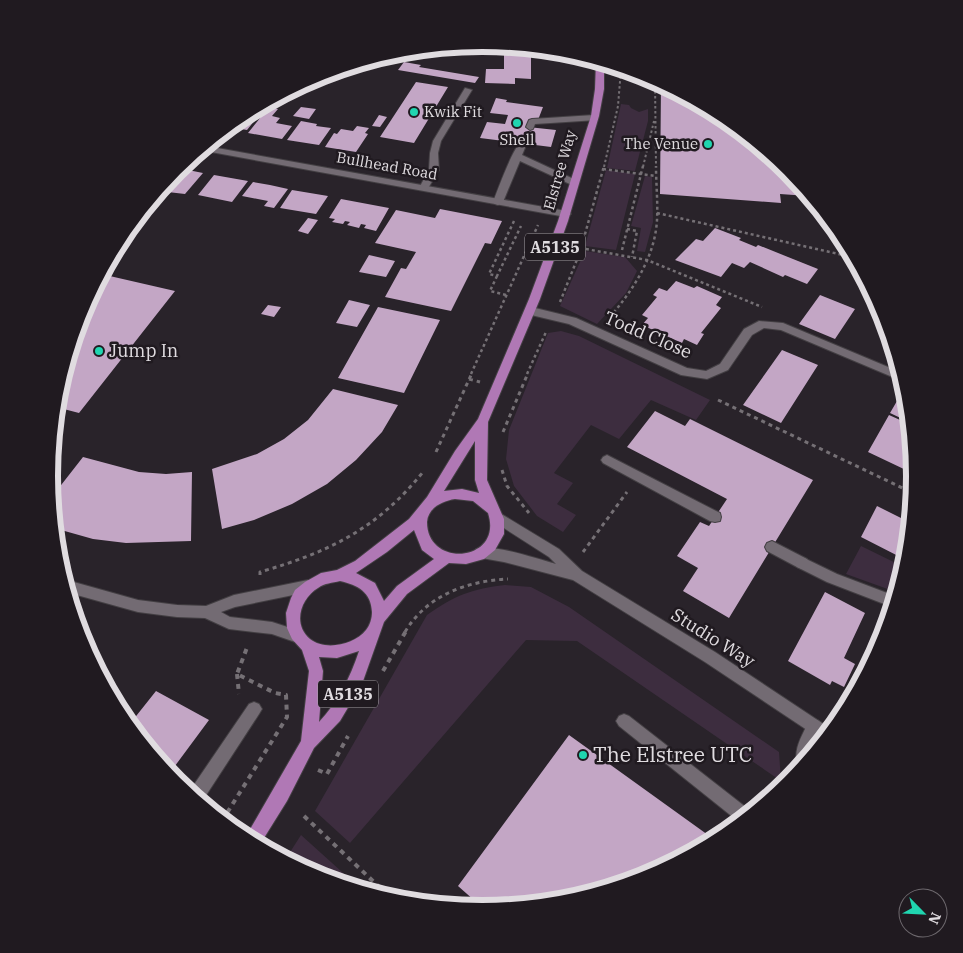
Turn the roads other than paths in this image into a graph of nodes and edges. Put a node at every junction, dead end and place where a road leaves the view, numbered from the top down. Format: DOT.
graph roads {
  1 [pos="600,70"];
  2 [pos="468,90"];
  3 [pos="594,118"];
  4 [pos="530,127"];
  5 [pos="523,143"];
  6 [pos="212,150"];
  7 [pos="517,156"];
  8 [pos="575,183"];
  9 [pos="424,188"];
  10 [pos="498,202"];
  11 [pos="566,214"];
  12 [pos="531,311"];
  13 [pos="892,373"];
  14 [pos="482,422"];
  15 [pos="608,460"];
  16 [pos="424,510"];
  17 [pos="495,512"];
  18 [pos="715,517"];
  19 [pos="772,547"];
  20 [pos="481,553"];
  21 [pos="446,558"];
  22 [pos="340,575"];
  23 [pos="577,575"];
  24 [pos="308,586"];
  25 [pos="72,587"];
  26 [pos="887,599"];
  27 [pos="206,612"];
  28 [pos="379,618"];
  29 [pos="370,636"];
  30 [pos="303,642"];
  31 [pos="254,709"];
  32 [pos="624,722"];
  33 [pos="814,726"];
  34 [pos="821,731"];
  35 [pos="309,743"];
  36 [pos="804,751"];
  37 [pos="199,792"];
  38 [pos="740,813"];
  39 [pos="256,835"];
  1 -- 3 [label="main road, Elstree Way / A5135"];
  2 -- 9 [label="street"];
  3 -- 4 [label="street"];
  3 -- 8 [label="main road, Elstree Way / A5135"];
  5 -- 7 [label="street"];
  6 -- 9 [label="street, Bullhead Road"];
  7 -- 8 [label="street"];
  7 -- 10 [label="street"];
  8 -- 11 [label="main road, Elstree Way / A5135"];
  9 -- 10 [label="street, Bullhead Road"];
  10 -- 11 [label="street, Bullhead Road"];
  11 -- 12 [label="main road, Elstree Way / A5135"];
  12 -- 13 [label="street, Todd Close"];
  12 -- 14 [label="main road, Elstree Way / A5135"];
  14 -- 16 [label="main road, Elstree Way / A5135"];
  14 -- 17 [label="main road, Elstree Way / A5135"];
  15 -- 18 [label="street"];
  16 -- 17 [label="main road, Elstree Way / A5135"];
  16 -- 21 [label="main road"];
  16 -- 22 [label="main road, Elstree Way / A5135"];
  17 -- 20 [label="main road"];
  17 -- 23 [label="street, Studio Way"];
  19 -- 26 [label="street"];
  20 -- 21 [label="main road"];
  20 -- 23 [label="street, Studio Way"];
  21 -- 28 [label="main road, A5135"];
  22 -- 24 [label="main road, Elstree Way / A5135"];
  22 -- 28 [label="main road"];
  23 -- 33 [label="street, Studio Way"];
  24 -- 27 [label="street"];
  24 -- 30 [label="main road, A5135"];
  25 -- 27 [label="street"];
  27 -- 30 [label="street"];
  28 -- 29 [label="main road, A5135"];
  29 -- 30 [label="main road"];
  29 -- 35 [label="main road, A5135"];
  30 -- 35 [label="main road, A5135"];
  31 -- 37 [label="street"];
  32 -- 38 [label="street"];
  33 -- 34 [label="street, Studio Way"];
  33 -- 36 [label="street"];
  35 -- 39 [label="main road, A5135"];
}
